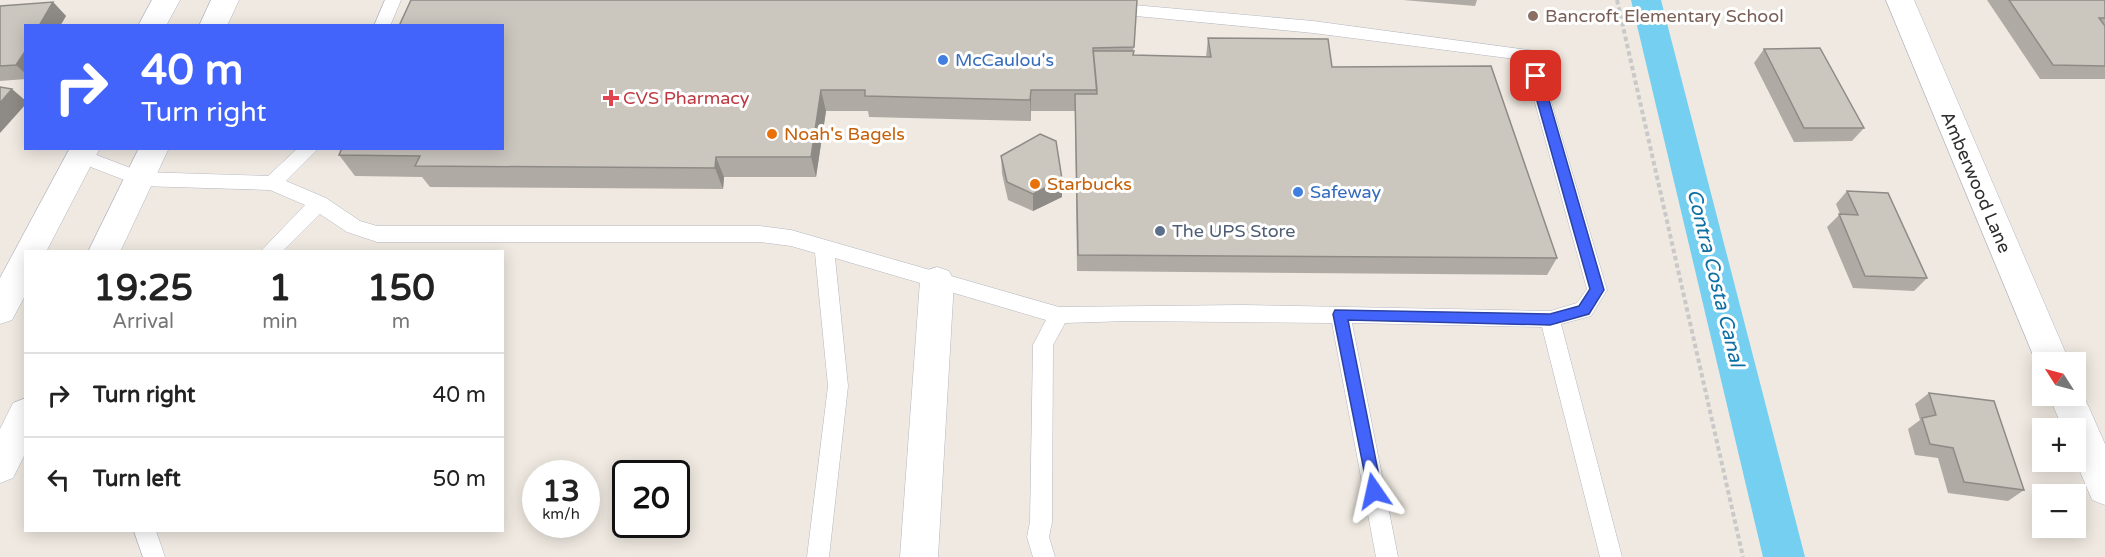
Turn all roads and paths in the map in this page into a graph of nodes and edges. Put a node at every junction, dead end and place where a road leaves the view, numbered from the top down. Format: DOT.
graph roads {
  1 [pos="166,0"];
  2 [pos="225,0"];
  3 [pos="393,0"];
  4 [pos="1617,0"];
  5 [pos="1900,0"];
  6 [pos="1089,7"];
  7 [pos="153,24"];
  8 [pos="214,24"];
  9 [pos="383,24"];
  10 [pos="153,150"];
  11 [pos="308,150"];
  12 [pos="83,152"];
  13 [pos="140,179"];
  14 [pos="272,183"];
  15 [pos="319,202"];
  16 [pos="824,248"];
  17 [pos="31,250"];
  18 [pos="105,250"];
  19 [pos="272,250"];
  20 [pos="24,265"];
  21 [pos="937,281"];
  22 [pos="0,310"];
  23 [pos="1340,314"];
  24 [pos="1059,315"];
  25 [pos="1550,320"];
  26 [pos="2048,352"];
  27 [pos="2071,406"];
  28 [pos="24,418"];
  29 [pos="0,466"];
  30 [pos="2105,488"];
  31 [pos="145,532"];
  32 [pos="154,557"];
  33 [pos="818,557"];
  34 [pos="919,557"];
  35 [pos="1044,557"];
  36 [pos="1387,557"];
  37 [pos="1611,557"];
  38 [pos="1743,557"];
  1 -- 7 [label="street"];
  2 -- 8 [label="street"];
  3 -- 9 [label="lane"];
  4 -- 38 [label="path"];
  5 -- 26 [label="street, Amberwood Lane"];
  6 -- 25 [label="lane"];
  10 -- 13 [label="street"];
  11 -- 14 [label="lane"];
  12 -- 13 [label="lane"];
  12 -- 17 [label="street"];
  13 -- 14 [label="lane"];
  13 -- 18 [label="street"];
  14 -- 15 [label="lane"];
  15 -- 16 [label="lane"];
  15 -- 19 [label="lane"];
  16 -- 21 [label="lane"];
  16 -- 33 [label="lane"];
  20 -- 22 [label="street"];
  21 -- 24 [label="lane"];
  21 -- 34 [label="street"];
  23 -- 24 [label="lane"];
  23 -- 25 [label="lane"];
  23 -- 36 [label="lane"];
  24 -- 35 [label="lane"];
  25 -- 37 [label="lane"];
  27 -- 30 [label="street"];
  28 -- 29 [label="street"];
  31 -- 32 [label="lane"];
}
